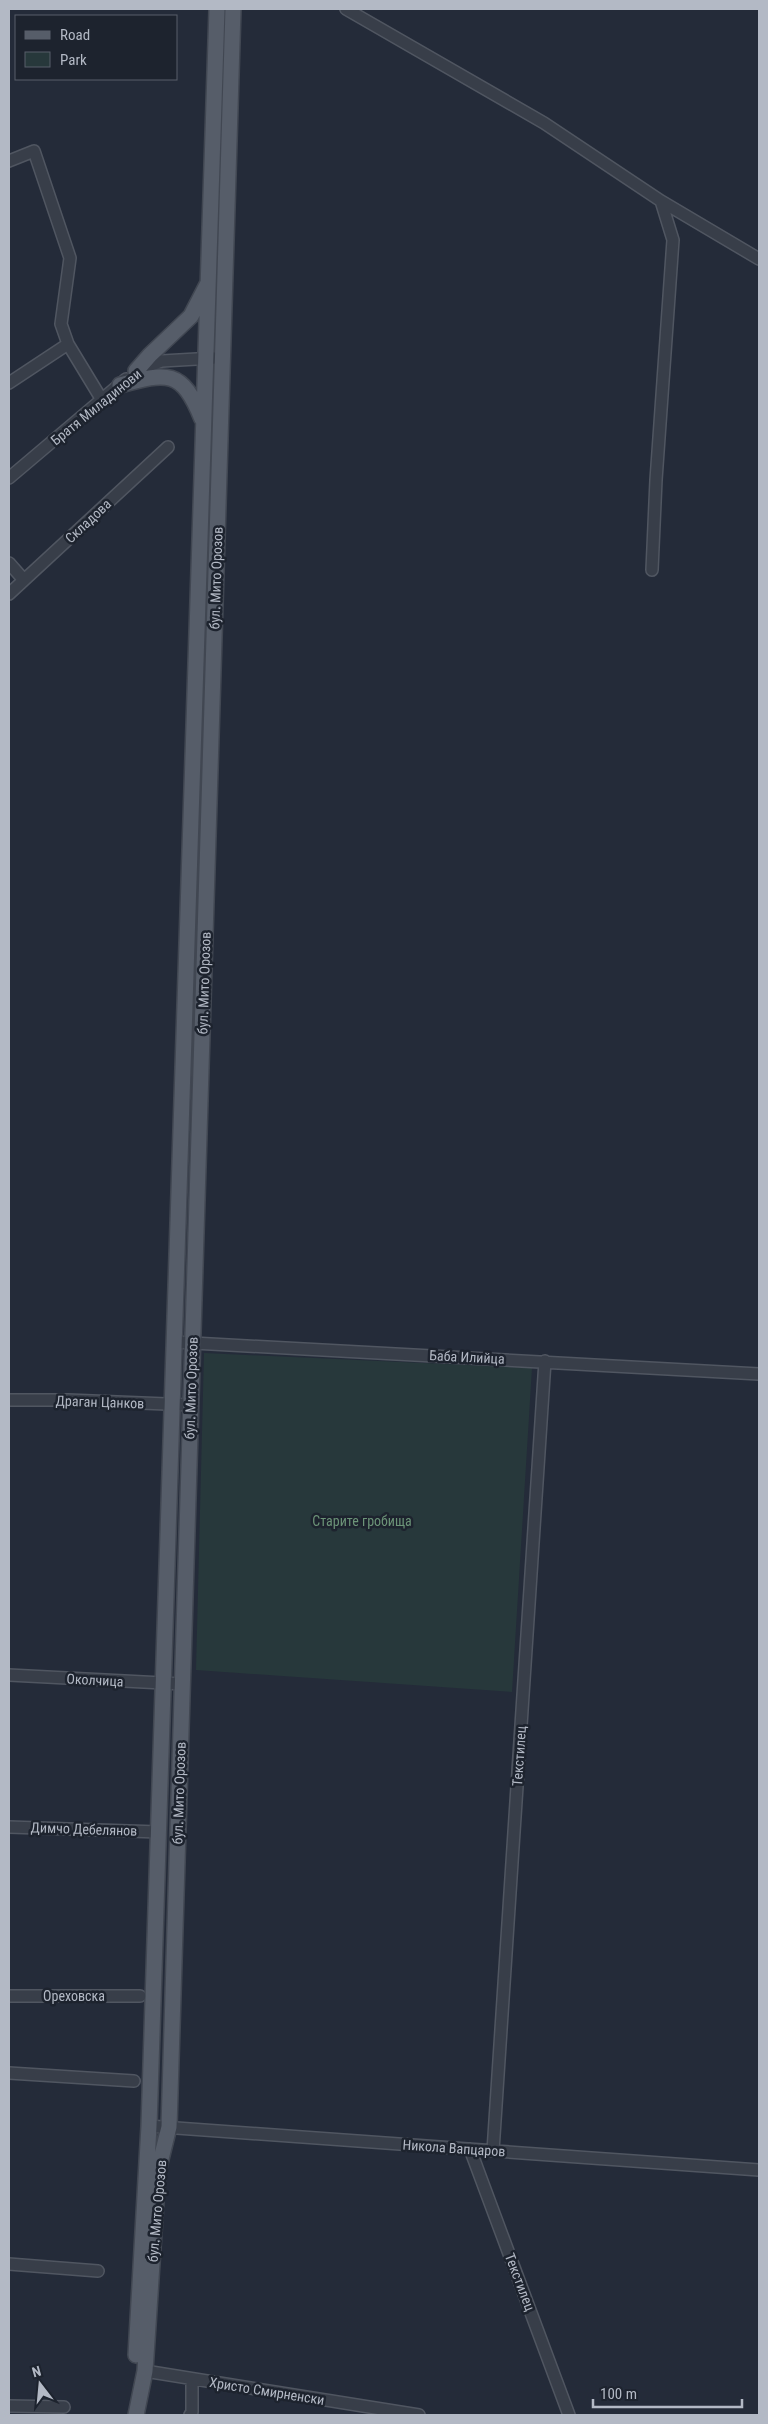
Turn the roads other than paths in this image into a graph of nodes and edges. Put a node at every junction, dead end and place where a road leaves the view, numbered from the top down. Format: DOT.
graph roads {
  1 [pos="217,9"];
  2 [pos="233,9"];
  3 [pos="346,9"];
  4 [pos="9,161"];
  5 [pos="661,201"];
  6 [pos="759,259"];
  7 [pos="209,281"];
  8 [pos="68,344"];
  9 [pos="207,358"];
  10 [pos="223,358"];
  11 [pos="136,371"];
  12 [pos="9,384"];
  13 [pos="120,385"];
  14 [pos="102,400"];
  15 [pos="205,425"];
  16 [pos="168,447"];
  17 [pos="9,478"];
  18 [pos="9,563"];
  19 [pos="652,570"];
  20 [pos="24,580"];
  21 [pos="9,594"];
  22 [pos="175,1342"];
  23 [pos="193,1342"];
  24 [pos="545,1362"];
  25 [pos="759,1374"];
  26 [pos="9,1400"];
  27 [pos="173,1404"];
  28 [pos="191,1405"];
  29 [pos="9,1675"];
  30 [pos="164,1683"];
  31 [pos="182,1684"];
  32 [pos="9,1827"];
  33 [pos="159,1832"];
  34 [pos="9,1996"];
  35 [pos="140,1996"];
  36 [pos="9,2073"];
  37 [pos="134,2082"];
  38 [pos="149,2126"];
  39 [pos="169,2127"];
  40 [pos="470,2149"];
  41 [pos="493,2151"];
  42 [pos="759,2170"];
  43 [pos="9,2264"];
  44 [pos="98,2271"];
  45 [pos="145,2372"];
  46 [pos="192,2379"];
  47 [pos="9,2406"];
  48 [pos="64,2407"];
  49 [pos="126,2415"];
  50 [pos="136,2415"];
  51 [pos="190,2415"];
  52 [pos="419,2415"];
  53 [pos="569,2415"];
  1 -- 7 [label="main road, бул. Мито Орозов"];
  2 -- 10 [label="main road, бул. Мито Орозов"];
  3 -- 5 [label="street"];
  4 -- 8 [label="street"];
  5 -- 6 [label="street"];
  5 -- 19 [label="street"];
  7 -- 9 [label="main road, бул. Мито Орозов"];
  7 -- 11 [label="main road"];
  8 -- 12 [label="street"];
  8 -- 14 [label="street"];
  9 -- 10 [label="street, Братя Миладинови"];
  9 -- 11 [label="street, Братя Миладинови"];
  9 -- 15 [label="main road, бул. Мито Орозов"];
  10 -- 23 [label="main road, бул. Мито Орозов"];
  11 -- 13 [label="street, Братя Миладинови"];
  13 -- 14 [label="street, Братя Миладинови"];
  13 -- 15 [label="main road"];
  14 -- 17 [label="street, Братя Миладинови"];
  15 -- 22 [label="main road, бул. Мито Орозов"];
  16 -- 20 [label="street, Складова"];
  18 -- 20 [label="street"];
  20 -- 21 [label="street, Складова"];
  22 -- 23 [label="street, Баба Илийца"];
  22 -- 27 [label="main road, бул. Мито Орозов"];
  23 -- 24 [label="street, Баба Илийца"];
  23 -- 28 [label="main road, бул. Мито Орозов"];
  24 -- 25 [label="street, Баба Илийца"];
  24 -- 41 [label="street, Текстилец"];
  26 -- 27 [label="street, Драган Цанков"];
  27 -- 28 [label="street, Драган Цанков"];
  27 -- 30 [label="main road, бул. Мито Орозов"];
  28 -- 31 [label="main road, бул. Мито Орозов"];
  29 -- 30 [label="street, Околчица"];
  30 -- 31 [label="street, Околчица"];
  30 -- 33 [label="main road, бул. Мито Орозов"];
  31 -- 39 [label="main road, бул. Мито Орозов"];
  32 -- 33 [label="street, Димчо Дебелянов"];
  33 -- 38 [label="main road, бул. Мито Орозов"];
  34 -- 35 [label="street, Ореховска"];
  36 -- 37 [label="street"];
  38 -- 39 [label="street, Никола Вапцаров"];
  38 -- 49 [label="main road, бул. Мито Орозов"];
  39 -- 40 [label="street, Никола Вапцаров"];
  39 -- 45 [label="main road, бул. Мито Орозов"];
  40 -- 41 [label="street, Никола Вапцаров"];
  40 -- 53 [label="street, Текстилец"];
  41 -- 42 [label="street, Никола Вапцаров"];
  43 -- 44 [label="street"];
  45 -- 46 [label="street, Христо Смирненски"];
  45 -- 50 [label="main road, бул. Мито Орозов"];
  46 -- 51 [label="street"];
  46 -- 52 [label="street, Христо Смирненски"];
  47 -- 48 [label="street"];
}
